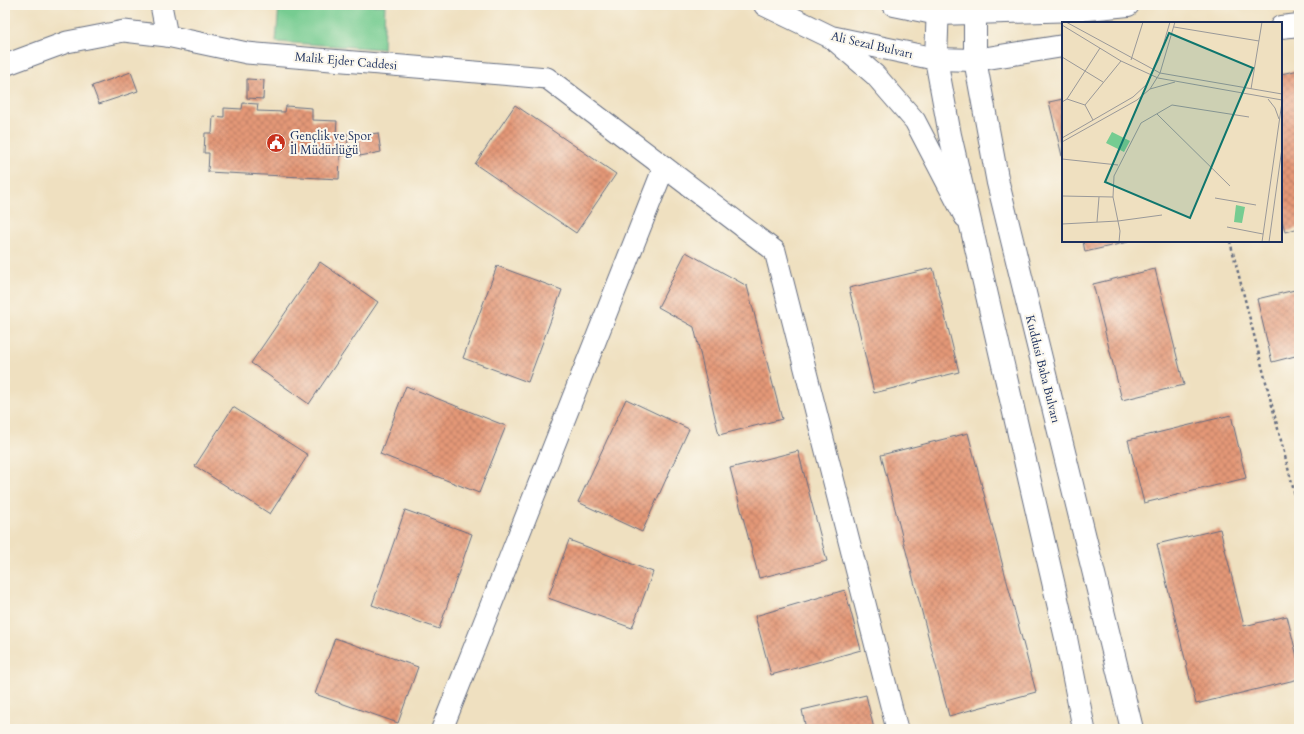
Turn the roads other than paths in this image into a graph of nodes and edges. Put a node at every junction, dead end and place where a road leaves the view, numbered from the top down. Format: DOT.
graph roads {
  1 [pos="162,5"];
  2 [pos="765,5"];
  3 [pos="894,5"];
  4 [pos="1128,5"];
  5 [pos="975,9"];
  6 [pos="938,10"];
  7 [pos="1299,25"];
  8 [pos="1282,27"];
  9 [pos="167,36"];
  10 [pos="831,37"];
  11 [pos="1062,46"];
  12 [pos="936,60"];
  13 [pos="975,60"];
  14 [pos="5,64"];
  15 [pos="664,167"];
  16 [pos="973,232"];
  17 [pos="442,729"];
  18 [pos="897,729"];
  19 [pos="1084,729"];
  20 [pos="1132,729"];
  1 -- 9 [label="street"];
  2 -- 10 [label="main road, Ali Sezal Bulvarı"];
  3 -- 6 [label="main road"];
  4 -- 5 [label="main road"];
  5 -- 6 [label="main road"];
  5 -- 13 [label="main road, Kuddusi Baba Bulvarı"];
  6 -- 12 [label="main road"];
  7 -- 8 [label="main road"];
  9 -- 14 [label="street, Malik Ejder Caddesi"];
  9 -- 15 [label="street, Malik Ejder Caddesi"];
  10 -- 12 [label="main road, Ali Sezal Bulvarı"];
  10 -- 16 [label="street"];
  11 -- 13 [label="main road"];
  12 -- 13 [label="main road"];
  12 -- 16 [label="main road"];
  13 -- 20 [label="main road, Kuddusi Baba Bulvarı"];
  15 -- 17 [label="street"];
  15 -- 18 [label="street, Malik Ejder Caddesi"];
  16 -- 19 [label="main road"];
}
